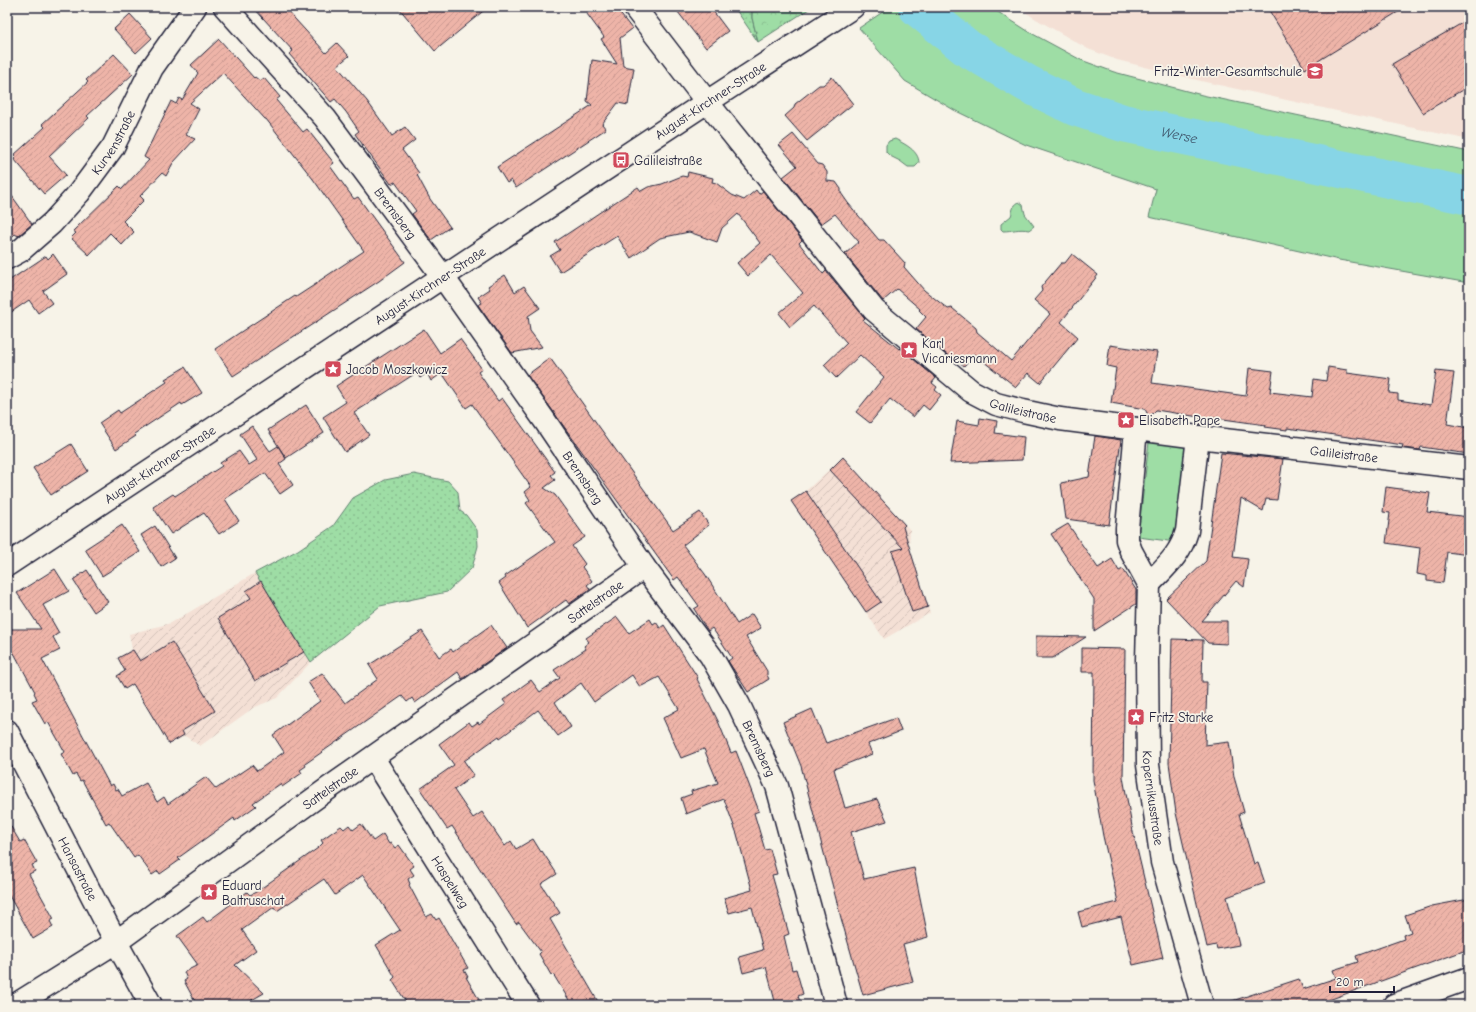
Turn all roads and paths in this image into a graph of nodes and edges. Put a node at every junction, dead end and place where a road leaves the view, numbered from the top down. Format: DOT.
graph roads {
  1 [pos="195,7"];
  2 [pos="225,7"];
  3 [pos="634,7"];
  4 [pos="853,7"];
  5 [pos="708,102"];
  6 [pos="7,258"];
  7 [pos="443,278"];
  8 [pos="1136,429"];
  9 [pos="1198,437"];
  10 [pos="1469,468"];
  11 [pos="7,566"];
  12 [pos="644,567"];
  13 [pos="1149,584"];
  14 [pos="7,731"];
  15 [pos="373,758"];
  16 [pos="116,942"];
  17 [pos="1469,978"];
  18 [pos="1417,1001"];
  19 [pos="15,1005"];
  20 [pos="151,1005"];
  21 [pos="528,1005"];
  22 [pos="836,1005"];
  23 [pos="1202,1005"];
  24 [pos="1394,1005"];
  1 -- 6 [label="street, Kurvenstraße"];
  2 -- 7 [label="street, Bremsberg"];
  3 -- 5 [label="street, Galileistraße"];
  4 -- 5 [label="street, August-Kirchner-Straße"];
  5 -- 7 [label="street, August-Kirchner-Straße"];
  5 -- 8 [label="street, Galileistraße"];
  7 -- 11 [label="street, August-Kirchner-Straße"];
  7 -- 12 [label="street, Bremsberg"];
  8 -- 9 [label="street, Galileistraße"];
  8 -- 13 [label="street"];
  9 -- 10 [label="street, Galileistraße"];
  9 -- 13 [label="street"];
  12 -- 15 [label="street, Sattelstraße"];
  12 -- 22 [label="street, Bremsberg"];
  13 -- 23 [label="street, Kopernikusstraße"];
  14 -- 16 [label="street, Hansastraße"];
  15 -- 16 [label="street, Sattelstraße"];
  15 -- 21 [label="street, Haspelweg"];
  16 -- 19 [label="street, Sattelstraße"];
  16 -- 20 [label="street, Hansastraße"];
  17 -- 18 [label="street"];
  18 -- 24 [label="street"];
}
